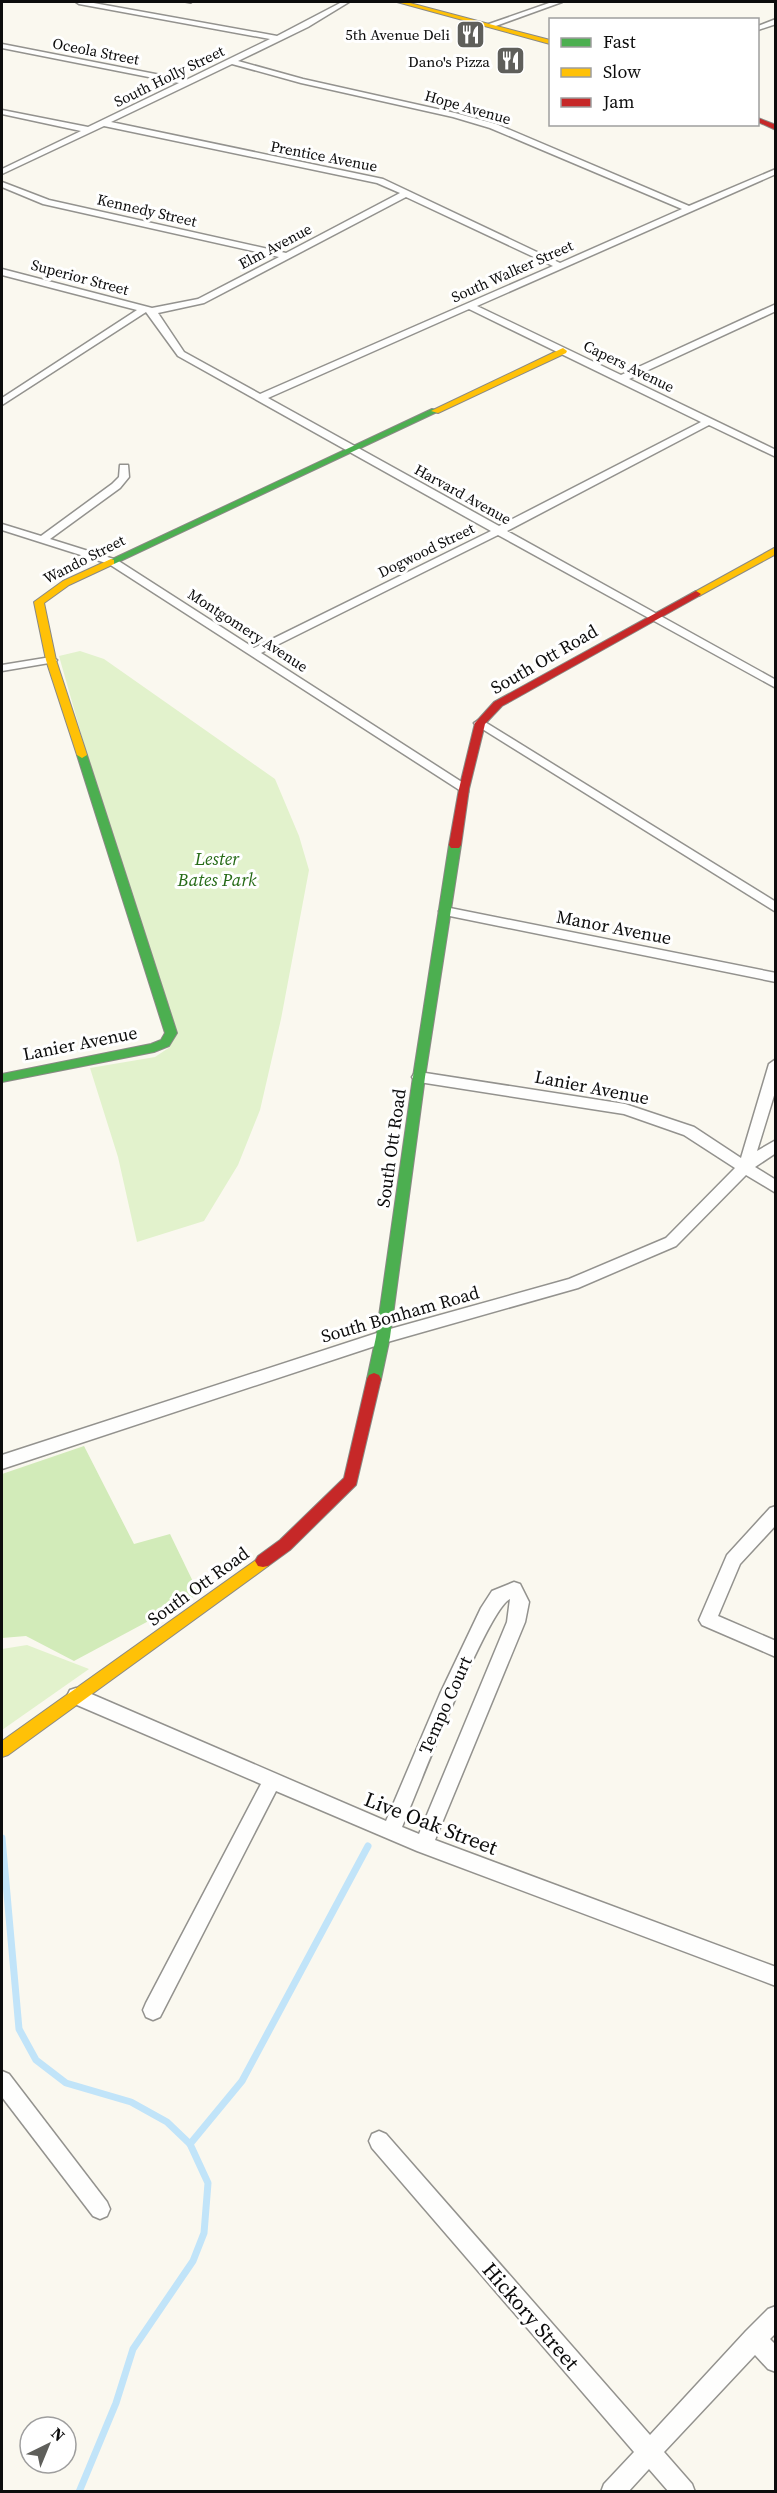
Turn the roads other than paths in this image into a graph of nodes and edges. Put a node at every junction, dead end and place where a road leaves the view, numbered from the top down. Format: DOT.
graph roads {
  1 [pos="79,2"];
  2 [pos="346,2"];
  3 [pos="400,2"];
  4 [pos="558,2"];
  5 [pos="776,21"];
  6 [pos="490,25"];
  7 [pos="759,28"];
  8 [pos="276,39"];
  9 [pos="549,42"];
  10 [pos="2,46"];
  11 [pos="231,61"];
  12 [pos="185,82"];
  13 [pos="2,112"];
  14 [pos="759,120"];
  15 [pos="103,123"];
  16 [pos="776,128"];
  17 [pos="89,130"];
  18 [pos="776,171"];
  19 [pos="2,172"];
  20 [pos="761,177"];
  21 [pos="776,183"];
  22 [pos="2,184"];
  23 [pos="407,193"];
  24 [pos="687,209"];
  25 [pos="288,256"];
  26 [pos="560,266"];
  27 [pos="2,272"];
  28 [pos="470,306"];
  29 [pos="776,307"];
  30 [pos="147,310"];
  31 [pos="563,351"];
  32 [pos="621,379"];
  33 [pos="2,387"];
  34 [pos="15,391"];
  35 [pos="260,398"];
  36 [pos="2,402"];
  37 [pos="708,422"];
  38 [pos="353,450"];
  39 [pos="776,454"];
  40 [pos="124,467"];
  41 [pos="2,527"];
  42 [pos="498,531"];
  43 [pos="43,539"];
  44 [pos="776,550"];
  45 [pos="113,562"];
  46 [pos="655,618"];
  47 [pos="252,652"];
  48 [pos="51,660"];
  49 [pos="2,668"];
  50 [pos="776,685"];
  51 [pos="480,723"];
  52 [pos="464,789"];
  53 [pos="776,908"];
  54 [pos="445,911"];
  55 [pos="776,978"];
  56 [pos="165,1043"];
  57 [pos="776,1064"];
  58 [pos="419,1077"];
  59 [pos="2,1078"];
  60 [pos="776,1145"];
  61 [pos="746,1167"];
  62 [pos="776,1188"];
  63 [pos="383,1337"];
  64 [pos="2,1462"];
  65 [pos="776,1513"];
  66 [pos="776,1649"];
  67 [pos="76,1696"];
  68 [pos="2,1750"];
  69 [pos="272,1783"];
  70 [pos="391,1832"];
  71 [pos="424,1845"];
  72 [pos="776,1977"];
  73 [pos="153,2010"];
  74 [pos="2,2081"];
  75 [pos="379,2141"];
  76 [pos="100,2210"];
  77 [pos="776,2317"];
  78 [pos="754,2339"];
  79 [pos="776,2361"];
  80 [pos="649,2452"];
  81 [pos="612,2492"];
  82 [pos="684,2492"];
  1 -- 8 [label="street"];
  2 -- 8 [label="street, South Holly Street"];
  3 -- 6 [label="street"];
  4 -- 6 [label="street"];
  5 -- 7 [label="street"];
  6 -- 9 [label="street"];
  8 -- 11 [label="street, South Holly Street"];
  10 -- 12 [label="street, Oceola Street"];
  11 -- 12 [label="street, South Holly Street"];
  11 -- 24 [label="street, Hope Avenue"];
  12 -- 15 [label="street, South Holly Street"];
  13 -- 17 [label="street"];
  14 -- 16 [label="street"];
  15 -- 17 [label="street, South Holly Street"];
  15 -- 23 [label="street, Prentice Avenue"];
  17 -- 19 [label="street, South Holly Street"];
  18 -- 20 [label="street, South Walker Street"];
  20 -- 21 [label="street"];
  20 -- 24 [label="street, South Walker Street"];
  22 -- 25 [label="street, Kennedy Street"];
  23 -- 25 [label="street, Elm Avenue"];
  23 -- 26 [label="street, Prentice Avenue"];
  24 -- 26 [label="street, South Walker Street"];
  25 -- 30 [label="street, Elm Avenue"];
  26 -- 28 [label="street, South Walker Street"];
  27 -- 30 [label="street, Superior Street"];
  28 -- 31 [label="street, Capers Avenue"];
  28 -- 35 [label="street, South Walker Street"];
  29 -- 32 [label="street"];
  30 -- 34 [label="street, Elm Avenue"];
  30 -- 35 [label="street, Harvard Avenue"];
  31 -- 32 [label="street, Capers Avenue"];
  31 -- 38 [label="street, Wando Street"];
  32 -- 37 [label="street, Capers Avenue"];
  33 -- 34 [label="street"];
  34 -- 36 [label="street, Elm Avenue"];
  35 -- 38 [label="street, Harvard Avenue"];
  37 -- 39 [label="street, Capers Avenue"];
  37 -- 42 [label="street, Dogwood Street"];
  38 -- 42 [label="street, Harvard Avenue"];
  38 -- 45 [label="street, Wando Street"];
  40 -- 43 [label="street"];
  41 -- 43 [label="street, Montgomery Avenue"];
  42 -- 46 [label="street, Harvard Avenue"];
  42 -- 47 [label="street, Dogwood Street"];
  43 -- 45 [label="street, Montgomery Avenue"];
  44 -- 46 [label="street, South Ott Road"];
  45 -- 47 [label="street, Montgomery Avenue"];
  45 -- 48 [label="street, Wando Street"];
  46 -- 50 [label="street, Harvard Avenue"];
  46 -- 51 [label="street, South Ott Road"];
  47 -- 52 [label="street, Montgomery Avenue"];
  48 -- 49 [label="street"];
  48 -- 56 [label="street, Wando Street"];
  51 -- 52 [label="street, South Ott Road"];
  51 -- 53 [label="street"];
  52 -- 54 [label="street, South Ott Road"];
  54 -- 55 [label="street, Manor Avenue"];
  54 -- 58 [label="street, South Ott Road"];
  56 -- 59 [label="street, Lanier Avenue"];
  57 -- 61 [label="street"];
  58 -- 61 [label="street, Lanier Avenue"];
  58 -- 63 [label="street, South Ott Road"];
  60 -- 61 [label="street, South Bonham Road"];
  61 -- 62 [label="street, Lanier Avenue"];
  61 -- 63 [label="street, South Bonham Road"];
  63 -- 64 [label="street, South Bonham Road"];
  63 -- 67 [label="street, South Ott Road"];
  65 -- 66 [label="street"];
  67 -- 68 [label="street, South Ott Road"];
  67 -- 69 [label="street, Live Oak Street"];
  69 -- 70 [label="street, Live Oak Street"];
  69 -- 73 [label="street"];
  70 -- 71 [label="street, Live Oak Street"];
  70 -- 71 [label="street, Tempo Court"];
  71 -- 72 [label="street, Live Oak Street"];
  74 -- 76 [label="street"];
  75 -- 80 [label="street, Hickory Street"];
  77 -- 78 [label="street"];
  78 -- 79 [label="street"];
  78 -- 80 [label="street"];
  80 -- 81 [label="street"];
  80 -- 82 [label="street, Hickory Street"];
}
